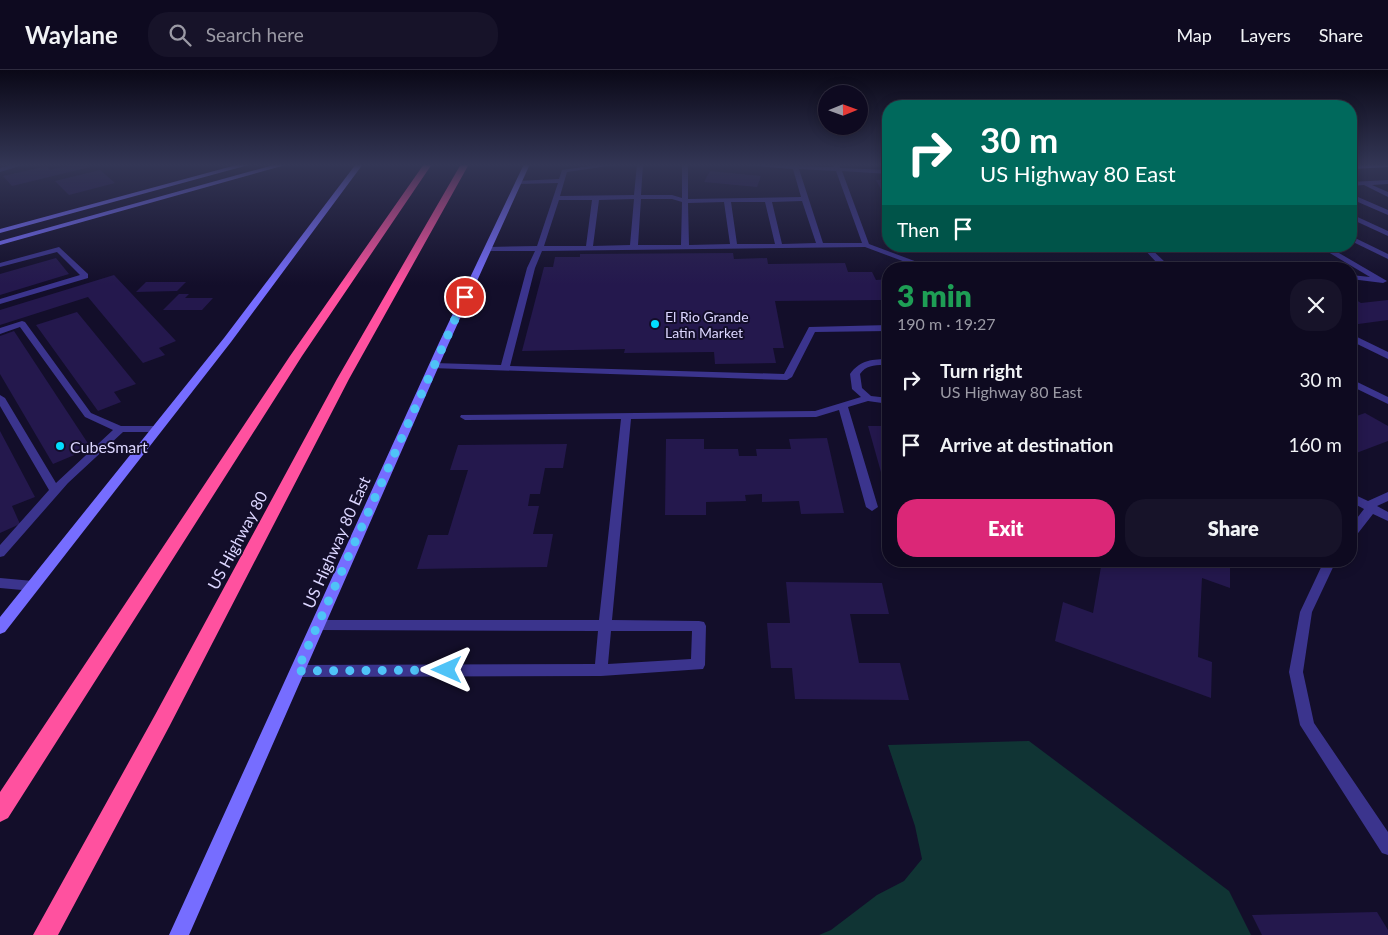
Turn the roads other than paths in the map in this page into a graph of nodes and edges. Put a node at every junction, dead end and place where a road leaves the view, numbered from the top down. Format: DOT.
graph roads {
  1 [pos="99,204"];
  2 [pos="141,204"];
  3 [pos="329,204"];
  4 [pos="400,204"];
  5 [pos="442,204"];
  6 [pos="508,204"];
  7 [pos="554,204"];
  8 [pos="595,204"];
  9 [pos="637,204"];
  10 [pos="685,204"];
  11 [pos="728,204"];
  12 [pos="769,204"];
  13 [pos="806,204"];
  14 [pos="851,204"];
  15 [pos="1369,204"];
  16 [pos="1388,213"];
  17 [pos="1357,219"];
  18 [pos="0,231"];
  19 [pos="1388,234"];
  20 [pos="1357,241"];
  21 [pos="0,243"];
  22 [pos="866,245"];
  23 [pos="882,245"];
  24 [pos="734,246"];
  25 [pos="779,246"];
  26 [pos="820,246"];
  27 [pos="685,247"];
  28 [pos="540,248"];
  29 [pos="589,248"];
  30 [pos="634,248"];
  31 [pos="488,249"];
  32 [pos="882,251"];
  33 [pos="885,252"];
  34 [pos="1150,252"];
  35 [pos="1332,252"];
  36 [pos="1388,257"];
  37 [pos="913,262"];
  38 [pos="1160,262"];
  39 [pos="1351,262"];
  40 [pos="0,265"];
  41 [pos="1357,265"];
  42 [pos="1357,278"];
  43 [pos="1385,280"];
  44 [pos="0,302"];
  45 [pos="882,328"];
  46 [pos="0,331"];
  47 [pos="1357,340"];
  48 [pos="1388,356"];
  49 [pos="882,362"];
  50 [pos="434,366"];
  51 [pos="505,368"];
  52 [pos="1357,385"];
  53 [pos="0,398"];
  54 [pos="868,398"];
  55 [pos="882,400"];
  56 [pos="1388,401"];
  57 [pos="844,406"];
  58 [pos="626,415"];
  59 [pos="465,417"];
  60 [pos="157,428"];
  61 [pos="120,429"];
  62 [pos="55,491"];
  63 [pos="1388,496"];
  64 [pos="1357,501"];
  65 [pos="872,507"];
  66 [pos="1370,509"];
  67 [pos="1388,517"];
  68 [pos="1357,527"];
  69 [pos="0,553"];
  70 [pos="1327,567"];
  71 [pos="0,583"];
  72 [pos="33,586"];
  73 [pos="318,625"];
  74 [pos="605,626"];
  75 [pos="0,628"];
  76 [pos="601,670"];
  77 [pos="297,671"];
  78 [pos="0,812"];
  79 [pos="1388,847"];
  80 [pos="45,935"];
  81 [pos="179,935"];
  1 -- 18 [label="main road"];
  2 -- 21 [label="main road"];
  3 -- 60 [label="main road"];
  4 -- 78 [label="highway"];
  5 -- 80 [label="highway, US Highway 80"];
  6 -- 31 [label="main road, US Highway 80 East"];
  7 -- 28 [label="lane"];
  8 -- 29 [label="lane"];
  9 -- 30 [label="lane"];
  10 -- 27 [label="lane"];
  11 -- 24 [label="lane"];
  12 -- 25 [label="lane"];
  13 -- 26 [label="lane"];
  14 -- 22 [label="lane"];
  15 -- 16 [label="lane"];
  17 -- 19 [label="lane"];
  20 -- 36 [label="lane"];
  22 -- 23 [label="lane"];
  22 -- 26 [label="lane"];
  22 -- 32 [label="lane"];
  24 -- 25 [label="lane"];
  24 -- 27 [label="lane"];
  25 -- 26 [label="lane"];
  27 -- 30 [label="lane"];
  28 -- 29 [label="lane"];
  28 -- 31 [label="lane"];
  28 -- 51 [label="lane"];
  29 -- 30 [label="lane"];
  31 -- 50 [label="main road, US Highway 80 East"];
  33 -- 37 [label="lane"];
  34 -- 38 [label="lane"];
  35 -- 39 [label="lane"];
  40 -- 44 [label="lane"];
  41 -- 43 [label="lane"];
  42 -- 43 [label="lane"];
  45 -- 51 [label="lane"];
  46 -- 61 [label="lane"];
  47 -- 48 [label="lane"];
  49 -- 54 [label="lane"];
  50 -- 51 [label="lane"];
  50 -- 73 [label="main road, US Highway 80 East"];
  52 -- 56 [label="lane"];
  53 -- 62 [label="lane"];
  54 -- 55 [label="lane"];
  54 -- 57 [label="lane"];
  57 -- 58 [label="lane"];
  57 -- 65 [label="lane"];
  58 -- 59 [label="lane"];
  58 -- 74 [label="lane"];
  60 -- 61 [label="lane"];
  60 -- 72 [label="main road"];
  61 -- 62 [label="lane"];
  62 -- 69 [label="lane"];
  63 -- 66 [label="lane"];
  64 -- 66 [label="lane"];
  66 -- 67 [label="lane"];
  66 -- 68 [label="lane"];
  70 -- 79 [label="lane"];
  71 -- 72 [label="lane"];
  72 -- 75 [label="main road"];
  73 -- 74 [label="lane"];
  73 -- 77 [label="main road, US Highway 80 East"];
  74 -- 76 [label="lane"];
  74 -- 76 [label="lane"];
  76 -- 77 [label="lane"];
  77 -- 81 [label="main road, US Highway 80 East"];
}
